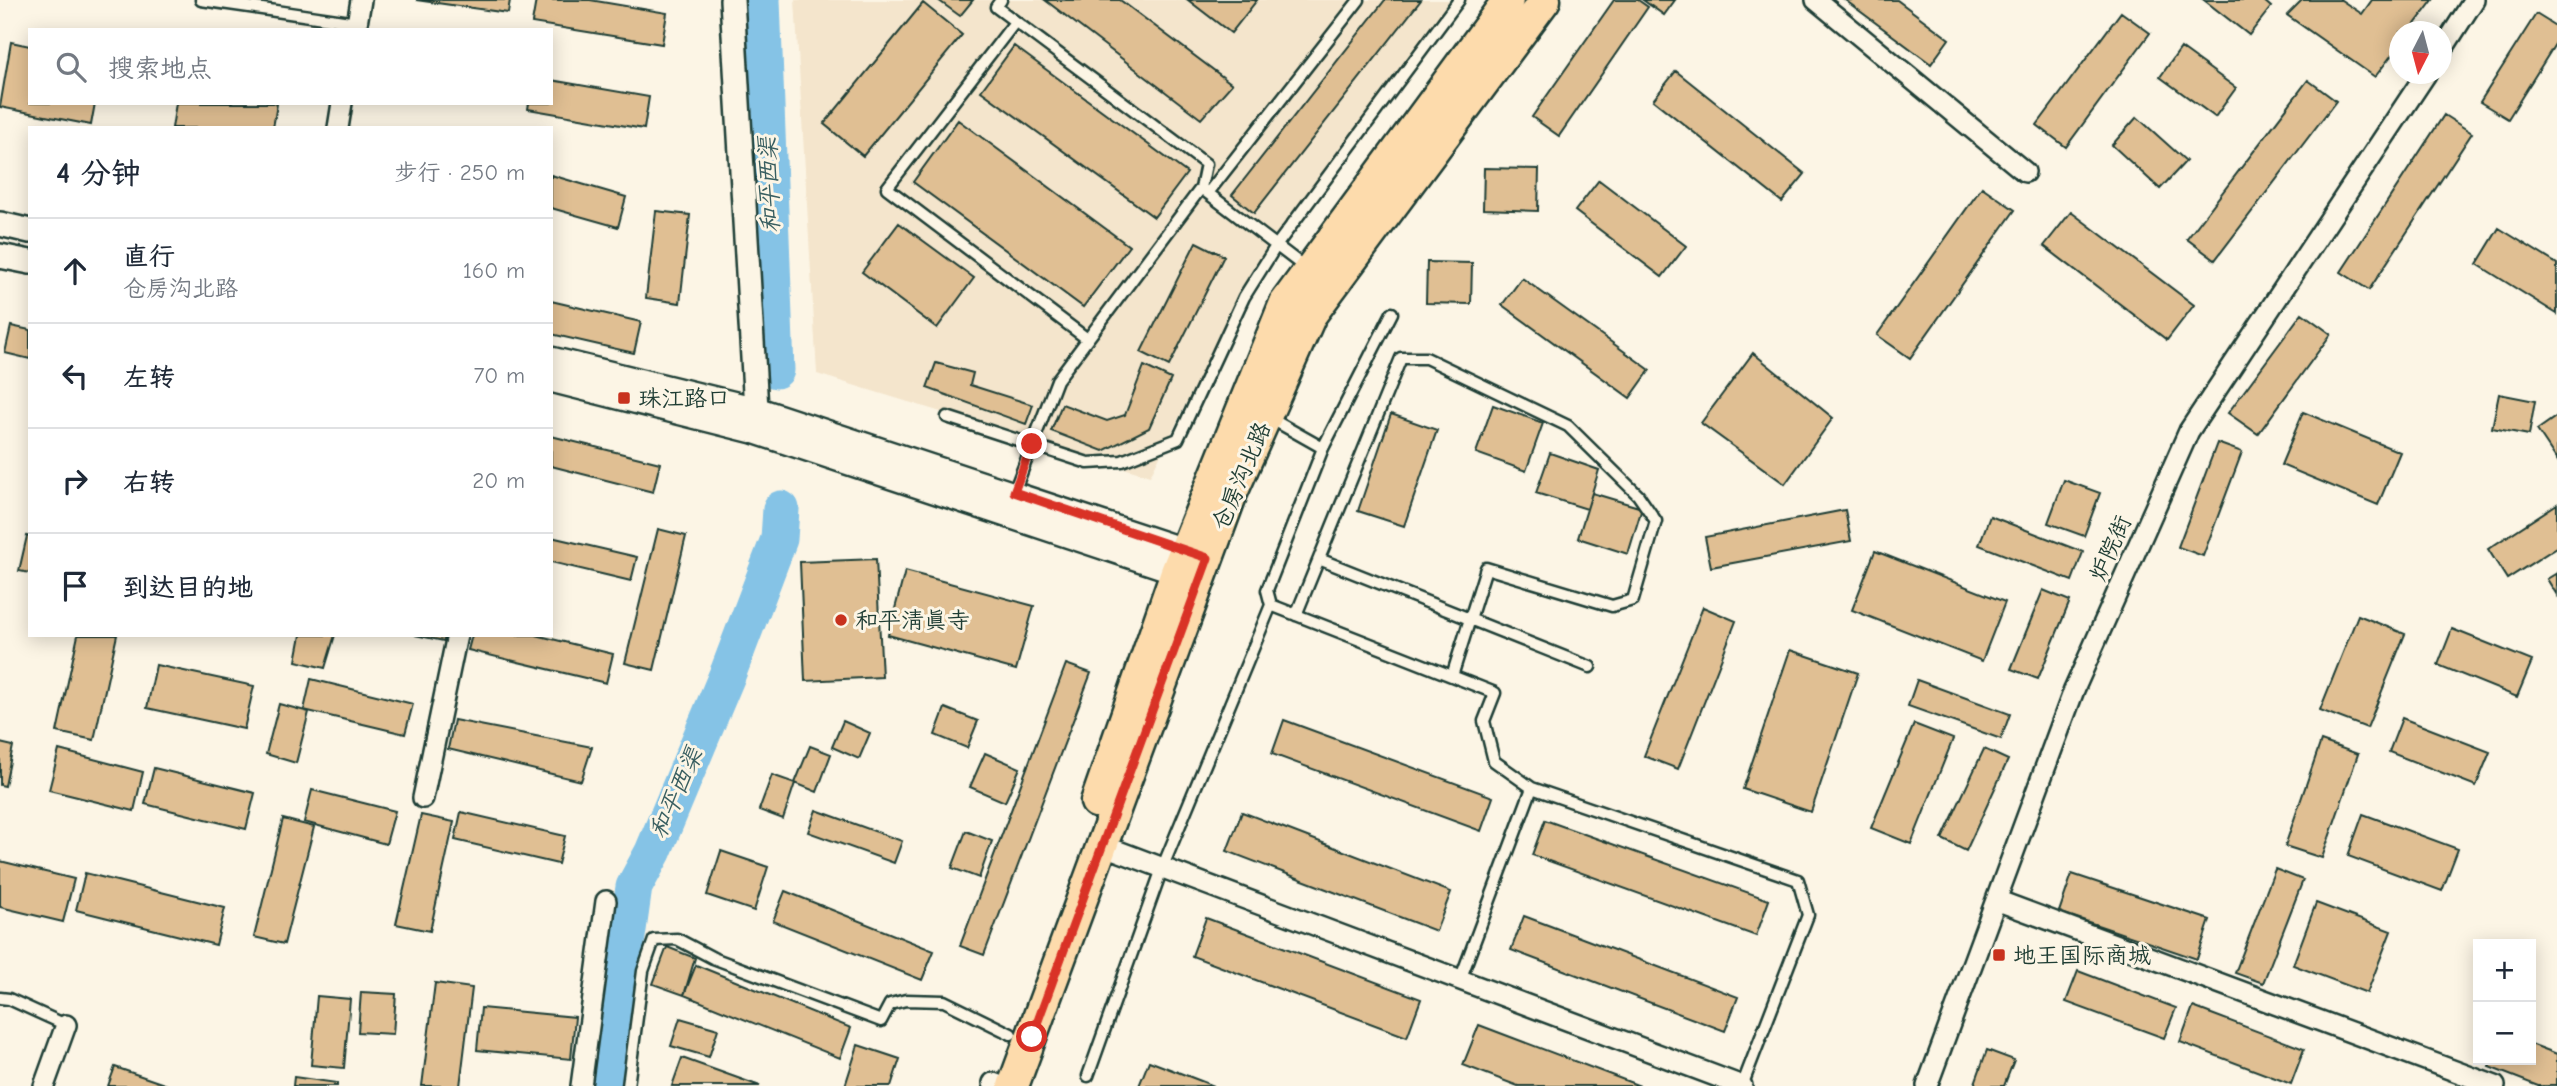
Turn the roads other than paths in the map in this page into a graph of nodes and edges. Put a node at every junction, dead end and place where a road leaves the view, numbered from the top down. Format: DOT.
graph roads {
  1 [pos="201,0"];
  2 [pos="361,0"];
  3 [pos="732,0"];
  4 [pos="1000,0"];
  5 [pos="1359,0"];
  6 [pos="1459,0"];
  7 [pos="1508,0"];
  8 [pos="1545,0"];
  9 [pos="1816,0"];
  10 [pos="2474,0"];
  11 [pos="1015,22"];
  12 [pos="356,26"];
  13 [pos="2452,33"];
  14 [pos="2419,84"];
  15 [pos="342,105"];
  16 [pos="338,126"];
  17 [pos="2025,172"];
  18 [pos="1204,191"];
  19 [pos="0,224"];
  20 [pos="28,231"];
  21 [pos="1276,246"];
  22 [pos="0,256"];
  23 [pos="28,262"];
  24 [pos="1308,271"];
  25 [pos="1392,313"];
  26 [pos="1086,338"];
  27 [pos="553,360"];
  28 [pos="553,380"];
  29 [pos="1266,416"];
  30 [pos="947,417"];
  31 [pos="754,420"];
  32 [pos="1032,444"];
  33 [pos="1323,448"];
  34 [pos="1014,492"];
  35 [pos="1320,559"];
  36 [pos="1192,565"];
  37 [pos="1271,605"];
  38 [pos="1296,615"];
  39 [pos="1470,619"];
  40 [pos="457,637"];
  41 [pos="1590,667"];
  42 [pos="1452,676"];
  43 [pos="1532,788"];
  44 [pos="423,798"];
  45 [pos="1102,845"];
  46 [pos="1163,866"];
  47 [pos="1996,900"];
  48 [pos="606,901"];
  49 [pos="1460,980"];
  50 [pos="0,998"];
  51 [pos="66,1024"];
  52 [pos="1011,1034"];
  53 [pos="1088,1076"];
  54 [pos="1000,1085"];
  55 [pos="44,1086"];
  56 [pos="581,1086"];
  57 [pos="628,1086"];
  58 [pos="1742,1086"];
  59 [pos="1927,1086"];
  60 [pos="2495,1086"];
  1 -- 12 [label="lane"];
  2 -- 12 [label="street"];
  3 -- 31 [label="street"];
  4 -- 11 [label="lane"];
  5 -- 18 [label="lane"];
  6 -- 21 [label="lane"];
  7 -- 24 [label="main road, 仓房沟北路"];
  8 -- 29 [label="main road, 仓房沟北路"];
  9 -- 17 [label="street"];
  10 -- 13 [label="street"];
  11 -- 18 [label="lane"];
  11 -- 26 [label="lane"];
  14 -- 47 [label="street, 炉院街"];
  15 -- 16 [label="street"];
  18 -- 21 [label="lane"];
  18 -- 26 [label="lane"];
  19 -- 20 [label="street"];
  21 -- 24 [label="lane"];
  21 -- 32 [label="lane"];
  22 -- 23 [label="street"];
  24 -- 36 [label="main road, 仓房沟北路"];
  25 -- 33 [label="lane"];
  26 -- 32 [label="lane"];
  27 -- 31 [label="street"];
  28 -- 31 [label="street"];
  29 -- 33 [label="lane"];
  29 -- 36 [label="main road, 仓房沟北路"];
  30 -- 32 [label="lane"];
  31 -- 34 [label="street"];
  31 -- 36 [label="street"];
  32 -- 34 [label="lane"];
  33 -- 37 [label="lane"];
  34 -- 36 [label="street"];
  35 -- 38 [label="lane"];
  35 -- 39 [label="lane"];
  35 -- 39 [label="lane"];
  36 -- 45 [label="main road, 仓房沟北路"];
  36 -- 52 [label="main road, 仓房沟北路"];
  37 -- 38 [label="lane"];
  37 -- 46 [label="lane"];
  38 -- 42 [label="lane"];
  39 -- 41 [label="lane"];
  39 -- 42 [label="lane"];
  40 -- 44 [label="street"];
  42 -- 43 [label="lane"];
  43 -- 49 [label="lane"];
  43 -- 58 [label="lane"];
  45 -- 46 [label="street"];
  45 -- 54 [label="main road, 仓房沟北路"];
  46 -- 49 [label="street"];
  46 -- 53 [label="lane"];
  47 -- 59 [label="street, 炉院街"];
  47 -- 60 [label="street"];
  48 -- 56 [label="street"];
  49 -- 58 [label="street"];
  50 -- 51 [label="lane"];
  51 -- 55 [label="street"];
  52 -- 54 [label="main road, 仓房沟北路"];
  52 -- 57 [label="lane"];
}
